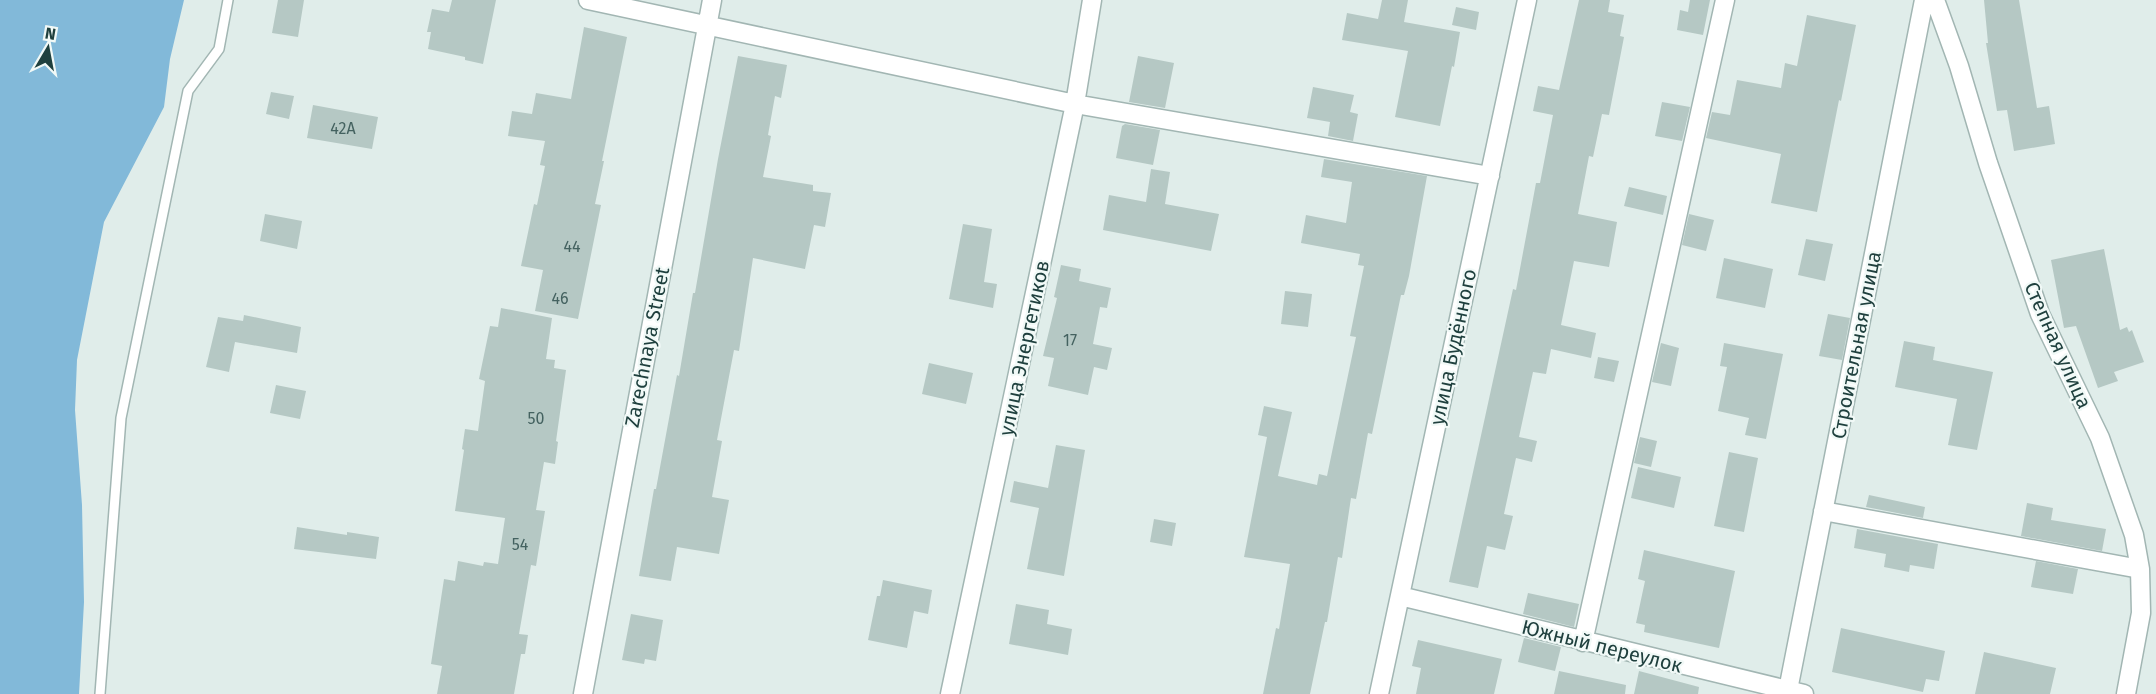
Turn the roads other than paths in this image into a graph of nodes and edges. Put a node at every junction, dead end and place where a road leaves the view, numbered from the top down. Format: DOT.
graph roads {
  1 [pos="228,0"];
  2 [pos="588,0"];
  3 [pos="712,0"];
  4 [pos="1092,0"];
  5 [pos="1527,0"];
  6 [pos="1725,0"];
  7 [pos="1924,0"];
  8 [pos="1935,0"];
  9 [pos="707,26"];
  10 [pos="1076,104"];
  11 [pos="1490,176"];
  12 [pos="1823,510"];
  13 [pos="2140,569"];
  14 [pos="1400,596"];
  15 [pos="1583,642"];
  16 [pos="1796,692"];
  17 [pos="100,694"];
  18 [pos="583,694"];
  19 [pos="950,694"];
  20 [pos="1379,694"];
  21 [pos="2126,694"];
  1 -- 17 [label="lane"];
  2 -- 9 [label="street"];
  3 -- 9 [label="street, Zarechnaya Street"];
  4 -- 10 [label="street, улица Энергетиков"];
  5 -- 11 [label="street, улица Будённого"];
  6 -- 15 [label="street"];
  7 -- 12 [label="street, Строительная улица"];
  8 -- 13 [label="street, Степная улица"];
  9 -- 10 [label="street"];
  9 -- 18 [label="street, Zarechnaya Street"];
  10 -- 11 [label="street"];
  10 -- 19 [label="street, улица Энергетиков"];
  11 -- 14 [label="street, улица Будённого"];
  12 -- 13 [label="street"];
  12 -- 16 [label="street, Строительная улица"];
  13 -- 21 [label="street, Степная улица"];
  14 -- 15 [label="street, Южный переулок"];
  14 -- 20 [label="street, улица Будённого"];
  15 -- 16 [label="street, Южный переулок"];
}
